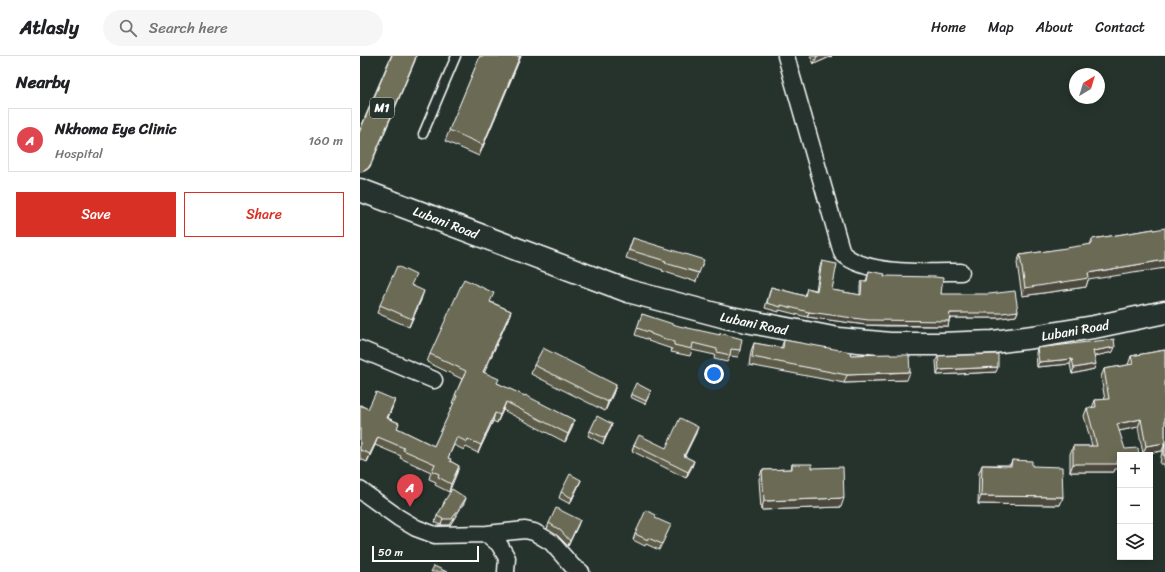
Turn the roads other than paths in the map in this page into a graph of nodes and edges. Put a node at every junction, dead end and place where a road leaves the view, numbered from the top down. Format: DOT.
graph roads {
  1 [pos="404,56"];
  2 [pos="456,56"];
  3 [pos="786,56"];
  4 [pos="423,134"];
  5 [pos="361,154"];
  6 [pos="360,190"];
  7 [pos="961,272"];
  8 [pos="1165,312"];
  9 [pos="360,349"];
  10 [pos="434,380"];
  11 [pos="360,490"];
  12 [pos="487,534"];
  13 [pos="506,572"];
  14 [pos="580,572"];
  1 -- 5 [label="highway, M1"];
  2 -- 4 [label="lane"];
  3 -- 7 [label="street"];
  6 -- 8 [label="street, Lubani Road"];
  9 -- 10 [label="street"];
  11 -- 12 [label="street"];
  12 -- 13 [label="street"];
  12 -- 14 [label="street"];
}
